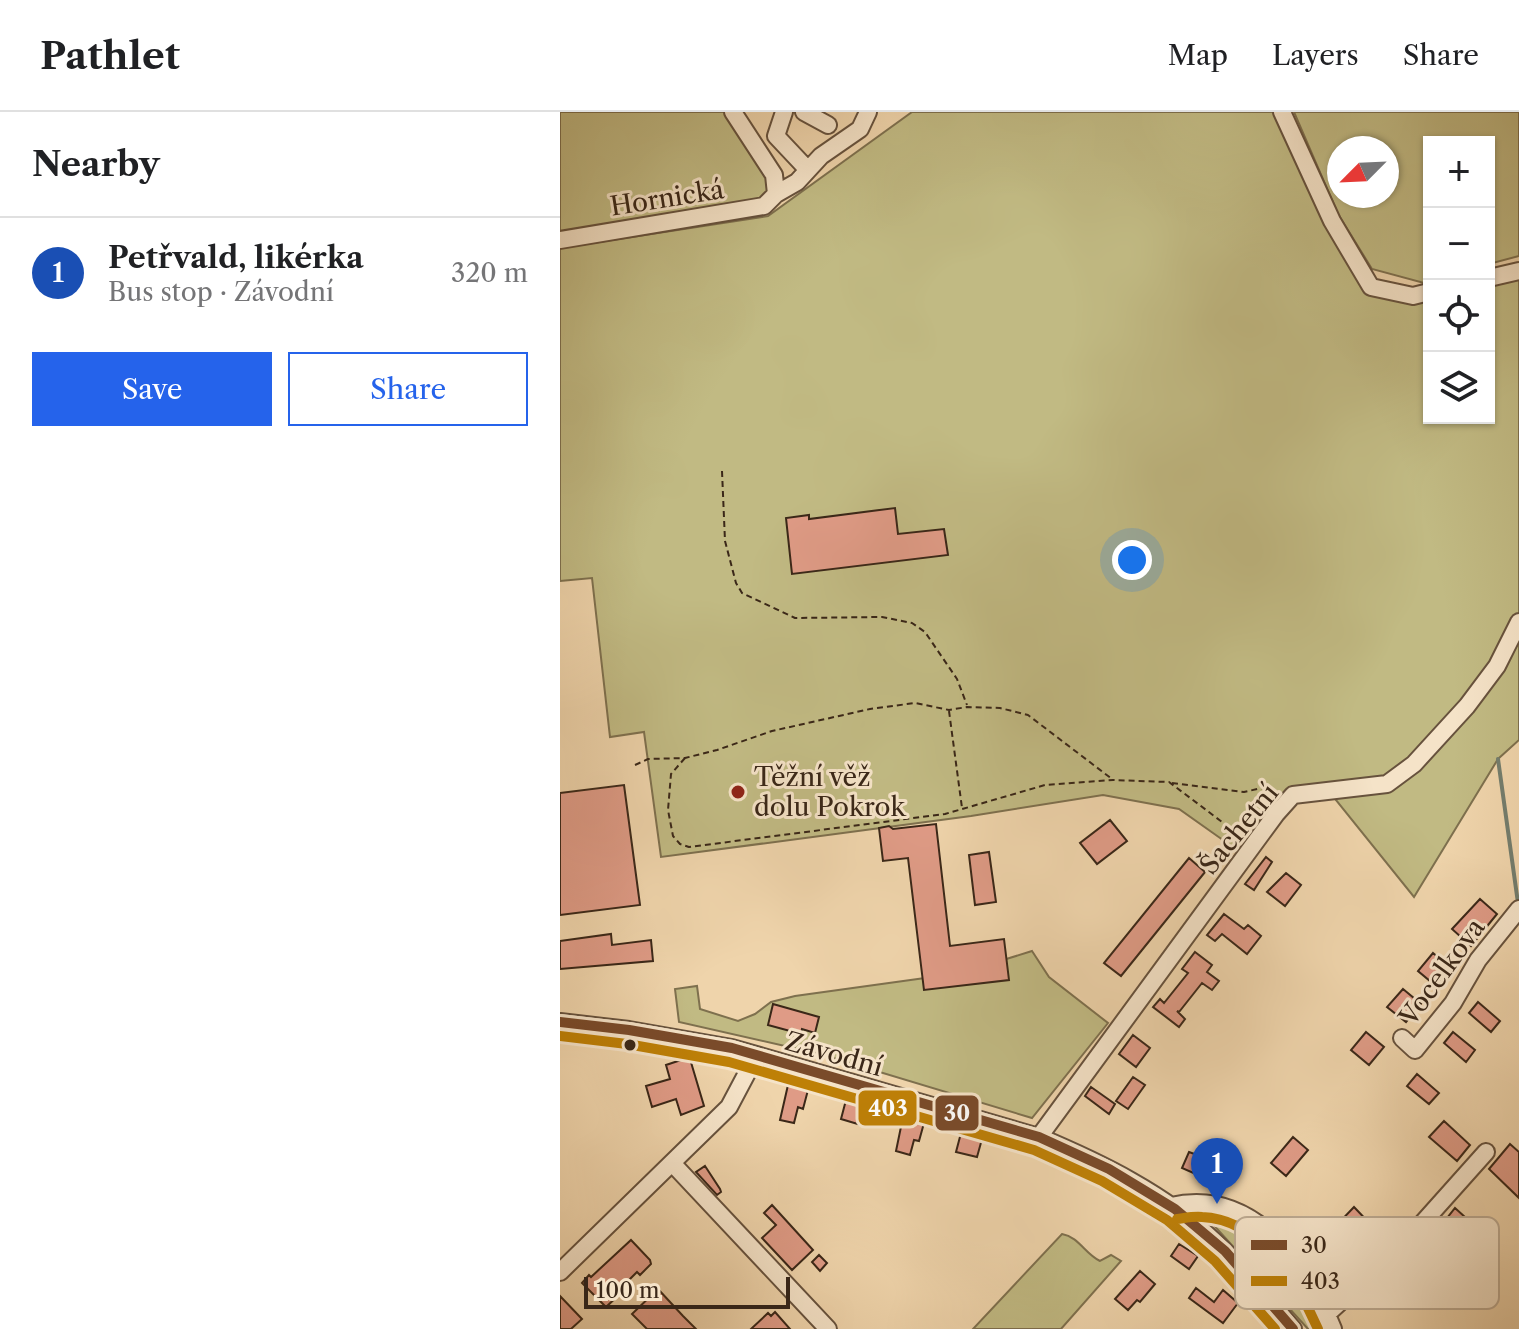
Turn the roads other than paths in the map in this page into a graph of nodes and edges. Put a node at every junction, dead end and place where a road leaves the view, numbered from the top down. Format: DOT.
graph roads {
  1 [pos="733,112"];
  2 [pos="784,112"];
  3 [pos="804,112"];
  4 [pos="868,112"];
  5 [pos="1282,112"];
  6 [pos="828,125"];
  7 [pos="808,170"];
  8 [pos="776,194"];
  9 [pos="560,240"];
  10 [pos="1519,271"];
  11 [pos="1495,277"];
  12 [pos="1423,294"];
  13 [pos="1519,622"];
  14 [pos="1517,912"];
  15 [pos="560,1022"];
  16 [pos="1402,1038"];
  17 [pos="756,1056"];
  18 [pos="1039,1137"];
  19 [pos="1486,1152"];
  20 [pos="673,1164"];
  21 [pos="1171,1206"];
  22 [pos="1242,1217"];
  23 [pos="1428,1217"];
  24 [pos="1235,1264"];
  25 [pos="560,1272"];
  26 [pos="1275,1309"];
  27 [pos="828,1329"];
  28 [pos="1293,1329"];
  1 -- 8 [label="street"];
  2 -- 7 [label="street"];
  3 -- 6 [label="street"];
  4 -- 7 [label="street, Hornická"];
  5 -- 12 [label="street"];
  7 -- 8 [label="street, Hornická"];
  8 -- 9 [label="street, Hornická"];
  10 -- 11 [label="street"];
  13 -- 18 [label="street, Šachetní"];
  14 -- 16 [label="street, Vocelkova"];
  15 -- 17 [label="street, Závodní"];
  17 -- 18 [label="street, Závodní"];
  17 -- 20 [label="street"];
  18 -- 21 [label="street, Závodní"];
  19 -- 23 [label="street"];
  20 -- 25 [label="street"];
  20 -- 27 [label="street"];
  21 -- 22 [label="street"];
  21 -- 24 [label="street, Závodní"];
  26 -- 28 [label="street, Závodní"];
}
